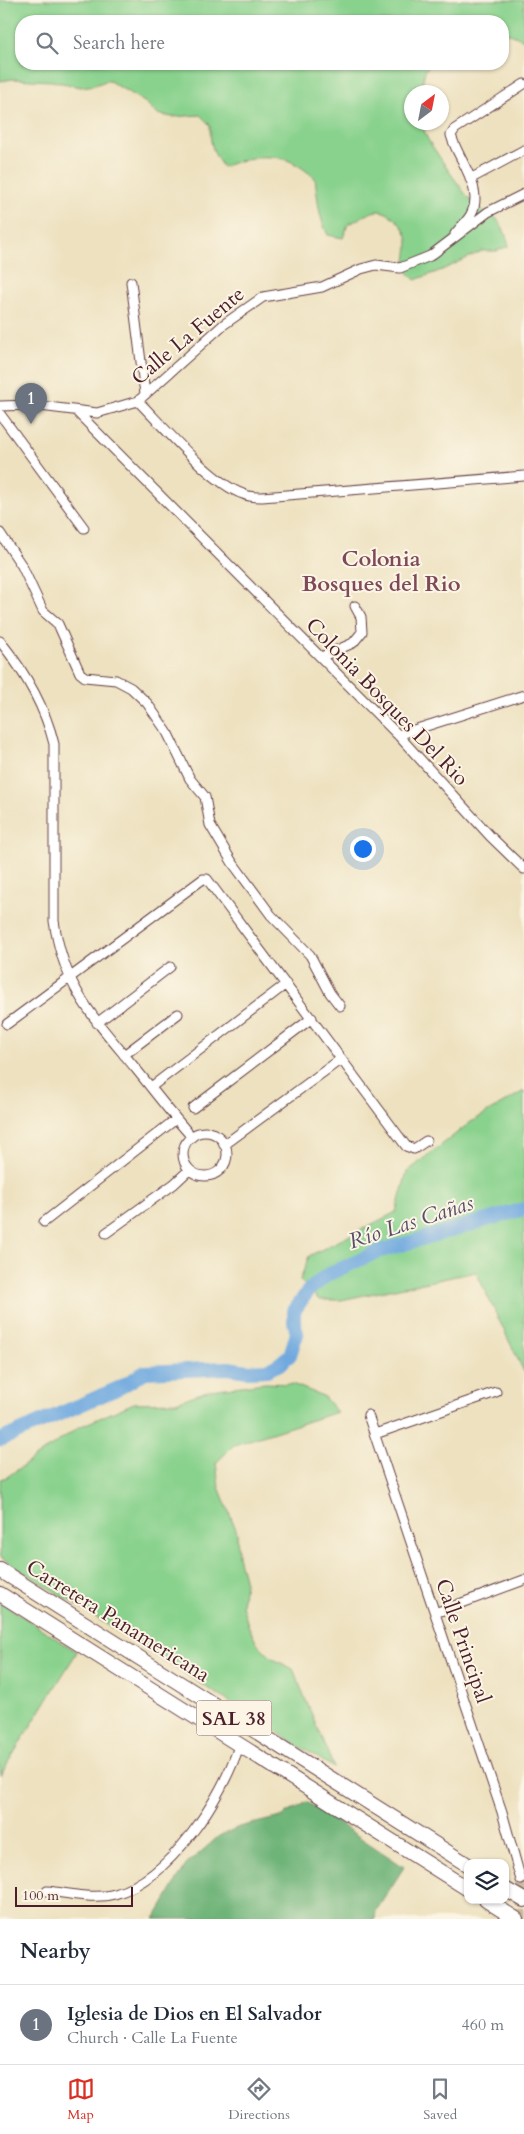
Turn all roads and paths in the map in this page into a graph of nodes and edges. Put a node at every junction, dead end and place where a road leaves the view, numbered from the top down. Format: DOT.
graph roads {
  1 [pos="524,84"];
  2 [pos="524,150"];
  3 [pos="470,178"];
  4 [pos="524,194"];
  5 [pos="444,248"];
  6 [pos="131,282"];
  7 [pos="141,398"];
  8 [pos="0,406"];
  9 [pos="76,411"];
  10 [pos="0,414"];
  11 [pos="524,476"];
  12 [pos="84,528"];
  13 [pos="0,533"];
  14 [pos="356,606"];
  15 [pos="0,641"];
  16 [pos="321,657"];
  17 [pos="524,695"];
  18 [pos="398,736"];
  19 [pos="524,870"];
  20 [pos="170,968"];
  21 [pos="68,977"];
  22 [pos="286,984"];
  23 [pos="340,1006"];
  24 [pos="178,1014"];
  25 [pos="312,1018"];
  26 [pos="97,1023"];
  27 [pos="7,1024"];
  28 [pos="124,1055"];
  29 [pos="341,1059"];
  30 [pos="150,1087"];
  31 [pos="193,1108"];
  32 [pos="176,1119"];
  33 [pos="192,1137"];
  34 [pos="426,1141"];
  35 [pos="224,1145"];
  36 [pos="189,1170"];
  37 [pos="44,1222"];
  38 [pos="106,1232"];
  39 [pos="496,1392"];
  40 [pos="368,1415"];
  41 [pos="375,1434"];
  42 [pos="0,1570"];
  43 [pos="524,1580"];
  44 [pos="0,1594"];
  45 [pos="435,1613"];
  46 [pos="240,1746"];
  47 [pos="297,1758"];
  48 [pos="287,1776"];
  49 [pos="464,1862"];
  50 [pos="521,1880"];
  51 [pos="464,1887"];
  52 [pos="47,1891"];
  53 [pos="509,1891"];
  54 [pos="524,1900"];
  55 [pos="492,1904"];
  56 [pos="516,1919"];
  1 -- 3 [label="street"];
  2 -- 3 [label="street"];
  3 -- 5 [label="street"];
  4 -- 5 [label="street, Calle La Fuente"];
  5 -- 7 [label="street, Calle La Fuente"];
  6 -- 7 [label="street"];
  7 -- 9 [label="street, Calle La Fuente"];
  7 -- 11 [label="street"];
  8 -- 9 [label="street, Calle La Fuente"];
  9 -- 16 [label="street, Colonia Bosques Del Rio"];
  10 -- 12 [label="street"];
  13 -- 23 [label="street"];
  14 -- 16 [label="street"];
  15 -- 21 [label="street"];
  16 -- 18 [label="street, Colonia Bosques Del Rio"];
  17 -- 18 [label="street"];
  18 -- 19 [label="street, Colonia Bosques Del Rio"];
  20 -- 26 [label="street"];
  21 -- 22 [label="street"];
  21 -- 26 [label="street"];
  21 -- 27 [label="street"];
  22 -- 25 [label="street"];
  22 -- 30 [label="street"];
  24 -- 28 [label="street"];
  25 -- 29 [label="street"];
  25 -- 31 [label="street"];
  26 -- 28 [label="street"];
  28 -- 30 [label="street"];
  29 -- 34 [label="street"];
  29 -- 35 [label="street"];
  30 -- 32 [label="street"];
  32 -- 33 [label="street"];
  32 -- 37 [label="street"];
  33 -- 35 [label="street"];
  33 -- 36 [label="street"];
  35 -- 36 [label="street"];
  36 -- 38 [label="street"];
  39 -- 41 [label="street"];
  40 -- 41 [label="street, Calle Principal"];
  41 -- 45 [label="street, Calle Principal"];
  42 -- 47 [label="highway, Carretera Panamericana / SAL 38"];
  43 -- 45 [label="street"];
  44 -- 46 [label="highway, Carretera Panamericana / SAL 38"];
  45 -- 50 [label="street, Calle Principal"];
  46 -- 48 [label="highway, Carretera Panamericana / SAL 38"];
  46 -- 52 [label="street"];
  47 -- 48 [label="highway"];
  47 -- 49 [label="highway, Carretera Panamericana / SAL 38"];
  48 -- 51 [label="highway, Carretera Panamericana / SAL 38"];
  53 -- 54 [label="highway"];
  55 -- 56 [label="highway"];
}
